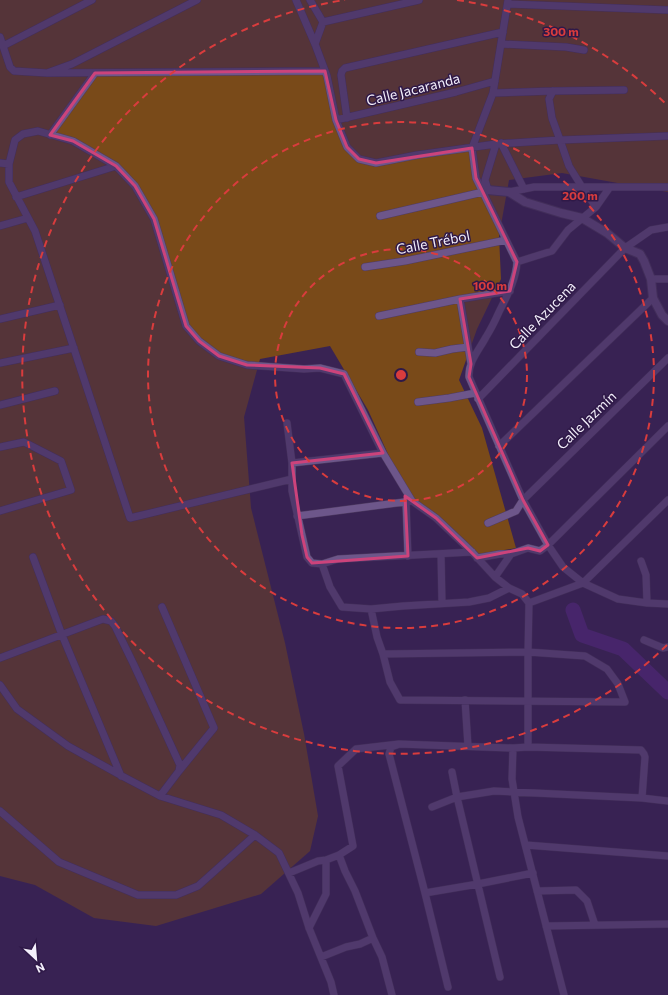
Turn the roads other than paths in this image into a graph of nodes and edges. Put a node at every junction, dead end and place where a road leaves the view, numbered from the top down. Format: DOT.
graph roads {
  1 [pos="92,0"];
  2 [pos="198,0"];
  3 [pos="296,0"];
  4 [pos="310,0"];
  5 [pos="419,0"];
  6 [pos="508,2"];
  7 [pos="668,10"];
  8 [pos="323,22"];
  9 [pos="503,32"];
  10 [pos="0,37"];
  11 [pos="315,44"];
  12 [pos="501,44"];
  13 [pos="3,46"];
  14 [pos="584,50"];
  15 [pos="325,71"];
  16 [pos="47,73"];
  17 [pos="95,73"];
  18 [pos="495,80"];
  19 [pos="624,90"];
  20 [pos="553,91"];
  21 [pos="492,93"];
  22 [pos="347,118"];
  23 [pos="336,120"];
  24 [pos="50,135"];
  25 [pos="668,136"];
  26 [pos="560,140"];
  27 [pos="499,144"];
  28 [pos="472,148"];
  29 [pos="0,162"];
  30 [pos="9,164"];
  31 [pos="116,166"];
  32 [pos="582,187"];
  33 [pos="610,187"];
  34 [pos="668,187"];
  35 [pos="524,189"];
  36 [pos="485,191"];
  37 [pos="509,192"];
  38 [pos="16,197"];
  39 [pos="596,207"];
  40 [pos="380,216"];
  41 [pos="28,218"];
  42 [pos="582,218"];
  43 [pos="0,226"];
  44 [pos="668,227"];
  45 [pos="506,240"];
  46 [pos="625,248"];
  47 [pos="517,262"];
  48 [pos="365,267"];
  49 [pos="651,279"];
  50 [pos="668,279"];
  51 [pos="510,291"];
  52 [pos="652,298"];
  53 [pos="460,299"];
  54 [pos="60,305"];
  55 [pos="379,316"];
  56 [pos="0,319"];
  57 [pos="668,321"];
  58 [pos="468,347"];
  59 [pos="74,348"];
  60 [pos="419,352"];
  61 [pos="668,358"];
  62 [pos="0,362"];
  63 [pos="471,364"];
  64 [pos="55,391"];
  65 [pos="477,396"];
  66 [pos="418,402"];
  67 [pos="0,405"];
  68 [pos="287,423"];
  69 [pos="668,426"];
  70 [pos="499,446"];
  71 [pos="0,447"];
  72 [pos="383,453"];
  73 [pos="292,463"];
  74 [pos="292,479"];
  75 [pos="523,500"];
  76 [pos="668,500"];
  77 [pos="409,502"];
  78 [pos="0,511"];
  79 [pos="297,516"];
  80 [pos="488,523"];
  81 [pos="548,545"];
  82 [pos="472,552"];
  83 [pos="440,554"];
  84 [pos="511,554"];
  85 [pos="408,556"];
  86 [pos="33,557"];
  87 [pos="477,558"];
  88 [pos="641,561"];
  89 [pos="322,564"];
  90 [pos="495,577"];
  91 [pos="583,583"];
  92 [pos="509,588"];
  93 [pos="442,603"];
  94 [pos="528,603"];
  95 [pos="647,603"];
  96 [pos="668,604"];
  97 [pos="162,607"];
  98 [pos="371,609"];
  99 [pos="62,635"];
  100 [pos="644,640"];
  101 [pos="668,647"];
  102 [pos="528,652"];
  103 [pos="383,654"];
  104 [pos="0,658"];
  105 [pos="0,685"];
  106 [pos="465,700"];
  107 [pos="528,700"];
  108 [pos="399,744"];
  109 [pos="468,746"];
  110 [pos="528,747"];
  111 [pos="513,748"];
  112 [pos="179,771"];
  113 [pos="452,772"];
  114 [pos="122,776"];
  115 [pos="514,791"];
  116 [pos="160,796"];
  117 [pos="457,797"];
  118 [pos="642,798"];
  119 [pos="668,801"];
  120 [pos="432,807"];
  121 [pos="0,811"];
  122 [pos="255,835"];
  123 [pos="526,845"];
  124 [pos="338,855"];
  125 [pos="668,856"];
  126 [pos="326,860"];
  127 [pos="289,873"];
  128 [pos="533,873"];
  129 [pos="478,884"];
  130 [pos="537,891"];
  131 [pos="425,893"];
  132 [pos="668,924"];
  133 [pos="595,925"];
  134 [pos="546,926"];
  135 [pos="309,928"];
  136 [pos="372,938"];
  137 [pos="321,957"];
  138 [pos="500,977"];
  139 [pos="448,988"];
  140 [pos="334,995"];
  141 [pos="392,995"];
  142 [pos="564,995"];
  1 -- 13 [label="street"];
  2 -- 16 [label="street"];
  3 -- 11 [label="street"];
  4 -- 8 [label="street"];
  5 -- 8 [label="street"];
  6 -- 7 [label="street"];
  6 -- 9 [label="street"];
  8 -- 11 [label="street"];
  9 -- 12 [label="street"];
  9 -- 22 [label="street"];
  10 -- 13 [label="street"];
  11 -- 15 [label="street"];
  12 -- 14 [label="street"];
  12 -- 18 [label="street"];
  13 -- 16 [label="street"];
  15 -- 17 [label="street"];
  15 -- 23 [label="street"];
  16 -- 17 [label="street"];
  17 -- 24 [label="street"];
  18 -- 21 [label="street"];
  18 -- 22 [label="street, Calle Jacaranda"];
  19 -- 20 [label="street"];
  20 -- 21 [label="street"];
  20 -- 26 [label="street"];
  21 -- 28 [label="street"];
  22 -- 23 [label="street, Calle Jacaranda"];
  23 -- 28 [label="street"];
  24 -- 30 [label="street"];
  24 -- 31 [label="street"];
  25 -- 26 [label="street"];
  26 -- 27 [label="street"];
  26 -- 32 [label="street"];
  27 -- 28 [label="street"];
  27 -- 35 [label="street"];
  27 -- 36 [label="street"];
  28 -- 36 [label="street"];
  29 -- 30 [label="street"];
  30 -- 38 [label="street"];
  31 -- 38 [label="street"];
  31 -- 72 [label="street"];
  32 -- 33 [label="street"];
  32 -- 35 [label="street"];
  32 -- 39 [label="street"];
  33 -- 34 [label="street"];
  33 -- 39 [label="street"];
  35 -- 37 [label="street"];
  36 -- 37 [label="street"];
  36 -- 40 [label="street"];
  36 -- 45 [label="street"];
  37 -- 42 [label="street"];
  38 -- 41 [label="street"];
  39 -- 42 [label="street"];
  41 -- 43 [label="street"];
  41 -- 54 [label="street"];
  42 -- 46 [label="street"];
  42 -- 47 [label="street"];
  44 -- 46 [label="street, Calle Azucena"];
  45 -- 47 [label="street"];
  45 -- 48 [label="street, Calle Trébol"];
  46 -- 49 [label="street"];
  46 -- 65 [label="street, Calle Azucena"];
  47 -- 51 [label="street"];
  49 -- 50 [label="street"];
  49 -- 52 [label="street"];
  51 -- 53 [label="street"];
  51 -- 63 [label="street"];
  52 -- 57 [label="street"];
  52 -- 70 [label="street"];
  53 -- 55 [label="street"];
  53 -- 58 [label="street"];
  54 -- 56 [label="street"];
  54 -- 59 [label="street"];
  58 -- 60 [label="street"];
  58 -- 63 [label="street"];
  59 -- 62 [label="street"];
  59 -- 74 [label="street"];
  61 -- 75 [label="street, Calle Jazmín"];
  63 -- 65 [label="street"];
  64 -- 67 [label="street"];
  65 -- 66 [label="street"];
  65 -- 70 [label="street"];
  68 -- 73 [label="street"];
  69 -- 81 [label="street"];
  70 -- 75 [label="street"];
  71 -- 78 [label="street"];
  72 -- 73 [label="street"];
  72 -- 77 [label="street"];
  73 -- 74 [label="street"];
  74 -- 79 [label="street"];
  75 -- 80 [label="street, Calle Jazmín"];
  75 -- 81 [label="street"];
  76 -- 91 [label="street"];
  77 -- 79 [label="street"];
  77 -- 82 [label="street"];
  77 -- 85 [label="street"];
  79 -- 89 [label="street"];
  81 -- 84 [label="street"];
  81 -- 91 [label="street"];
  82 -- 83 [label="street"];
  82 -- 87 [label="street"];
  83 -- 85 [label="street"];
  83 -- 93 [label="street"];
  84 -- 87 [label="street"];
  84 -- 90 [label="street"];
  85 -- 89 [label="street"];
  86 -- 99 [label="street"];
  87 -- 90 [label="street"];
  88 -- 95 [label="street"];
  89 -- 98 [label="street"];
  90 -- 92 [label="street"];
  91 -- 94 [label="street"];
  91 -- 95 [label="street"];
  92 -- 93 [label="street"];
  92 -- 94 [label="street"];
  93 -- 98 [label="street"];
  94 -- 102 [label="street"];
  95 -- 96 [label="street"];
  97 -- 112 [label="street"];
  98 -- 103 [label="street"];
  99 -- 104 [label="street"];
  99 -- 112 [label="street"];
  99 -- 114 [label="street"];
  100 -- 101 [label="street"];
  102 -- 103 [label="street"];
  102 -- 107 [label="street"];
  102 -- 107 [label="street"];
  103 -- 106 [label="street"];
  105 -- 114 [label="street"];
  106 -- 107 [label="street"];
  106 -- 109 [label="street"];
  107 -- 110 [label="street"];
  108 -- 109 [label="street"];
  108 -- 124 [label="street"];
  108 -- 131 [label="street"];
  109 -- 111 [label="street"];
  110 -- 111 [label="street"];
  110 -- 118 [label="street"];
  111 -- 115 [label="street"];
  112 -- 116 [label="street"];
  113 -- 117 [label="street"];
  114 -- 116 [label="street"];
  115 -- 117 [label="street"];
  115 -- 118 [label="street"];
  115 -- 123 [label="street"];
  116 -- 122 [label="street"];
  117 -- 120 [label="street"];
  117 -- 129 [label="street"];
  118 -- 119 [label="street"];
  121 -- 122 [label="street"];
  122 -- 127 [label="street"];
  123 -- 125 [label="street"];
  123 -- 128 [label="street"];
  124 -- 126 [label="street"];
  124 -- 136 [label="street"];
  126 -- 127 [label="street"];
  126 -- 135 [label="street"];
  127 -- 135 [label="street"];
  128 -- 129 [label="street"];
  128 -- 130 [label="street"];
  129 -- 131 [label="street"];
  129 -- 138 [label="street"];
  130 -- 133 [label="street"];
  130 -- 134 [label="street"];
  131 -- 139 [label="street"];
  132 -- 133 [label="street"];
  133 -- 134 [label="street"];
  134 -- 142 [label="street"];
  135 -- 137 [label="street"];
  136 -- 137 [label="street"];
  136 -- 141 [label="street"];
  137 -- 140 [label="street"];
}
